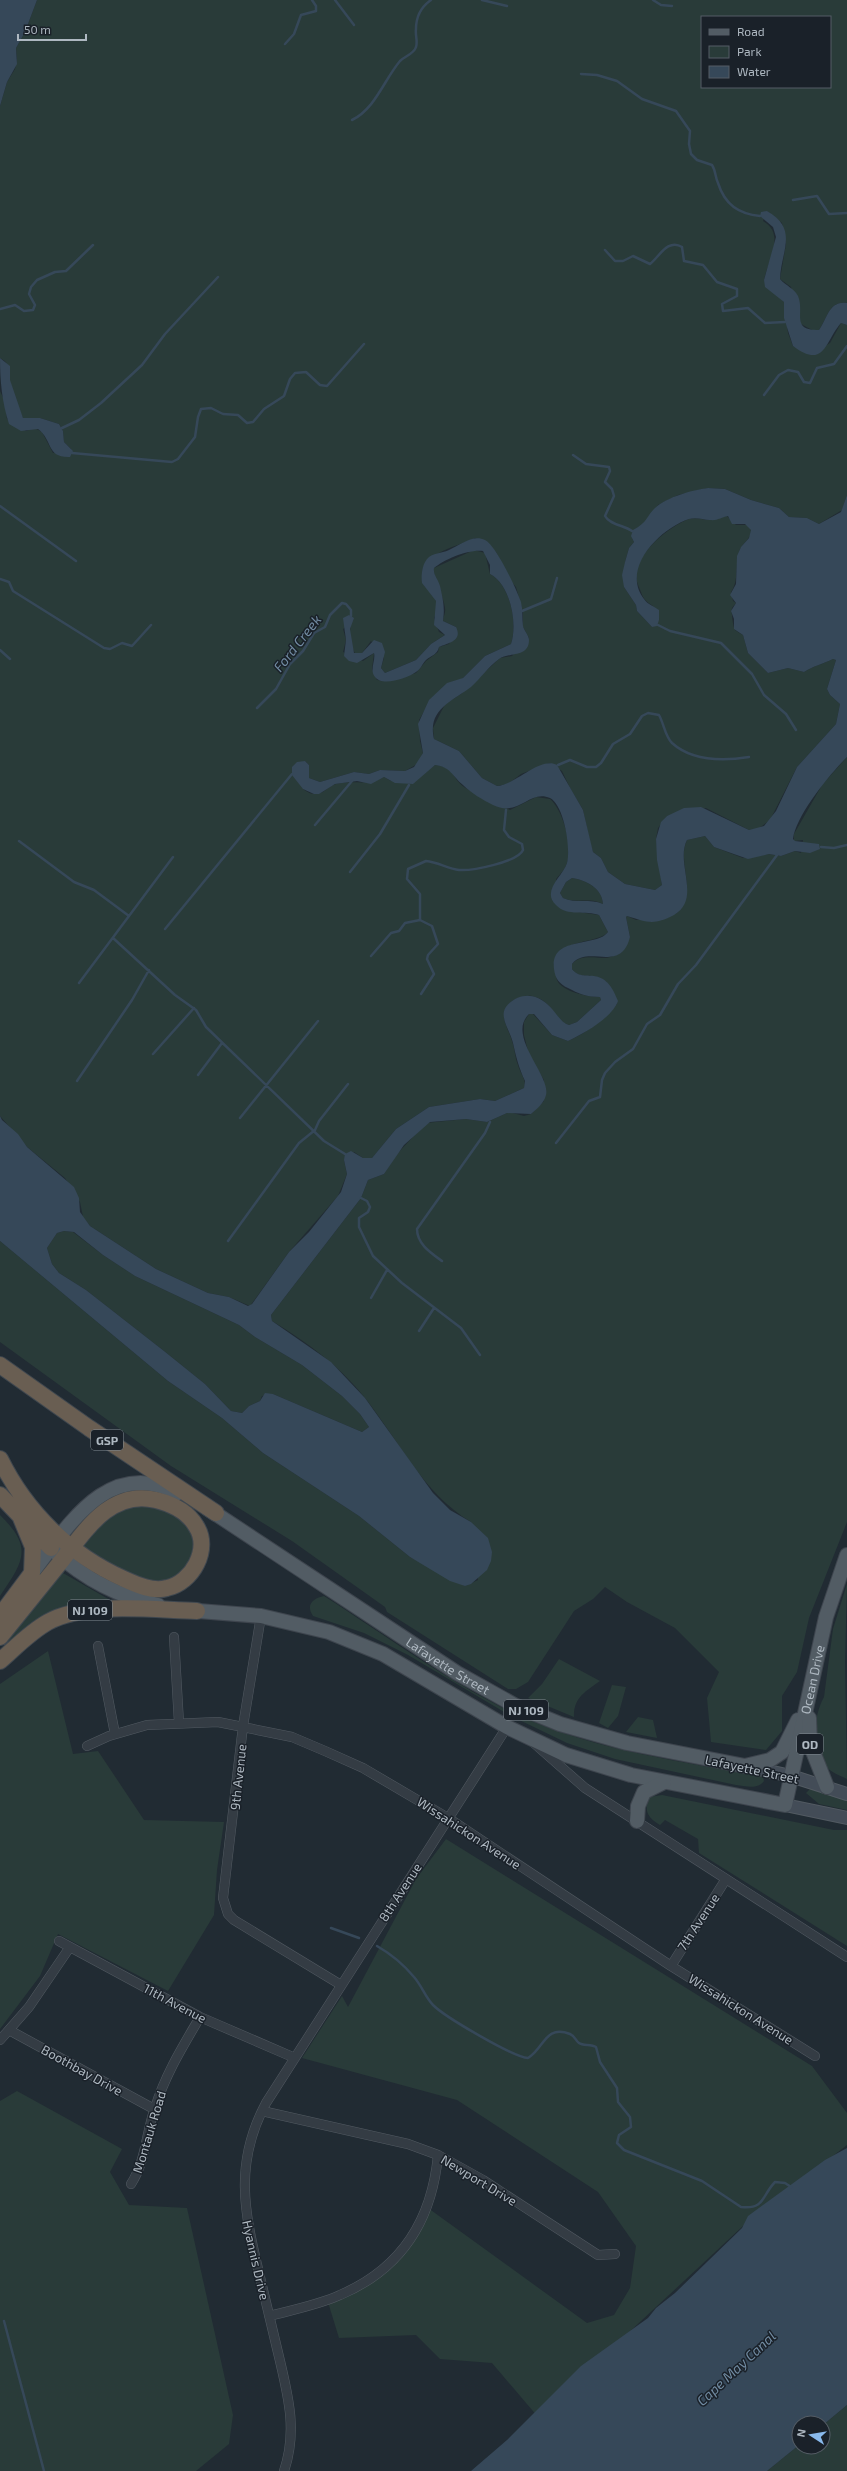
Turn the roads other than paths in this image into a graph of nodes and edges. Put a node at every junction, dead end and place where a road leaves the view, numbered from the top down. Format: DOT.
graph roads {
  1 [pos="0,1365"];
  2 [pos="0,1459"];
  3 [pos="0,1495"];
  4 [pos="216,1513"];
  5 [pos="21,1518"];
  6 [pos="61,1548"];
  7 [pos="847,1555"];
  8 [pos="32,1572"];
  9 [pos="197,1611"];
  10 [pos="0,1616"];
  11 [pos="261,1616"];
  12 [pos="0,1637"];
  13 [pos="174,1637"];
  14 [pos="98,1646"];
  15 [pos="0,1661"];
  16 [pos="808,1698"];
  17 [pos="179,1723"];
  18 [pos="243,1726"];
  19 [pos="507,1727"];
  20 [pos="115,1734"];
  21 [pos="529,1739"];
  22 [pos="87,1746"];
  23 [pos="745,1766"];
  24 [pos="791,1776"];
  25 [pos="664,1782"];
  26 [pos="827,1787"];
  27 [pos="847,1794"];
  28 [pos="785,1805"];
  29 [pos="448,1818"];
  30 [pos="847,1818"];
  31 [pos="637,1821"];
  32 [pos="726,1879"];
  33 [pos="59,1941"];
  34 [pos="70,1946"];
  35 [pos="847,1957"];
  36 [pos="671,1966"];
  37 [pos="341,1985"];
  38 [pos="200,2017"];
  39 [pos="9,2030"];
  40 [pos="0,2040"];
  41 [pos="815,2056"];
  42 [pos="295,2058"];
  43 [pos="154,2110"];
  44 [pos="262,2111"];
  45 [pos="438,2155"];
  46 [pos="131,2184"];
  47 [pos="615,2254"];
  48 [pos="269,2316"];
  49 [pos="284,2471"];
  1 -- 4 [label="highway, GSP"];
  2 -- 6 [label="highway"];
  3 -- 5 [label="highway"];
  4 -- 6 [label="main road, NJ 109"];
  4 -- 23 [label="main road, Lafayette Street / NJ 109"];
  5 -- 6 [label="highway"];
  5 -- 8 [label="highway"];
  6 -- 6 [label="highway"];
  6 -- 8 [label="main road, NJ 109"];
  6 -- 9 [label="main road, Lafayette Street"];
  6 -- 12 [label="highway"];
  7 -- 16 [label="main road, Ocean Drive"];
  8 -- 10 [label="highway, NJ 109"];
  9 -- 11 [label="main road, Lafayette Street / NJ 109"];
  9 -- 15 [label="highway, NJ 109"];
  11 -- 18 [label="street, 9th Avenue"];
  11 -- 19 [label="main road, Lafayette Street / NJ 109"];
  13 -- 17 [label="street"];
  14 -- 20 [label="street"];
  16 -- 23 [label="main road"];
  16 -- 24 [label="main road, Ocean Drive"];
  16 -- 26 [label="main road, OD"];
  17 -- 18 [label="street, Wissahickon Avenue"];
  17 -- 20 [label="street, Wissahickon Avenue"];
  18 -- 29 [label="street, Wissahickon Avenue"];
  18 -- 37 [label="street, 9th Avenue"];
  19 -- 21 [label="main road, Lafayette Street / NJ 109"];
  19 -- 29 [label="street, 8th Avenue"];
  20 -- 22 [label="street, Wissahickon Avenue"];
  21 -- 25 [label="main road, Lafayette Street / NJ 109"];
  21 -- 31 [label="street"];
  23 -- 24 [label="main road, Lafayette Street / NJ 109"];
  24 -- 26 [label="main road, Lafayette Street / NJ 109"];
  24 -- 28 [label="main road, Ocean Drive"];
  25 -- 28 [label="main road, Lafayette Street / NJ 109"];
  25 -- 31 [label="main road"];
  26 -- 27 [label="main road, Lafayette Street / NJ 109"];
  28 -- 30 [label="main road, Lafayette Street / NJ 109"];
  29 -- 36 [label="street, Wissahickon Avenue"];
  29 -- 37 [label="street, 8th Avenue"];
  31 -- 32 [label="street"];
  32 -- 35 [label="street"];
  32 -- 36 [label="street, 7th Avenue"];
  33 -- 34 [label="street, 11th Avenue"];
  34 -- 38 [label="street, 11th Avenue"];
  34 -- 39 [label="street"];
  36 -- 41 [label="street, Wissahickon Avenue"];
  37 -- 42 [label="street, 8th Avenue"];
  38 -- 42 [label="street, 11th Avenue"];
  38 -- 43 [label="street, Montauk Road"];
  39 -- 40 [label="street"];
  39 -- 43 [label="street, Boothbay Drive"];
  42 -- 44 [label="street, Hyannis Drive"];
  43 -- 46 [label="street, Montauk Road"];
  44 -- 45 [label="street, Newport Drive"];
  44 -- 48 [label="street, Hyannis Drive"];
  45 -- 47 [label="street, Newport Drive"];
  45 -- 48 [label="street"];
  48 -- 49 [label="street, Hyannis Drive"];
}
